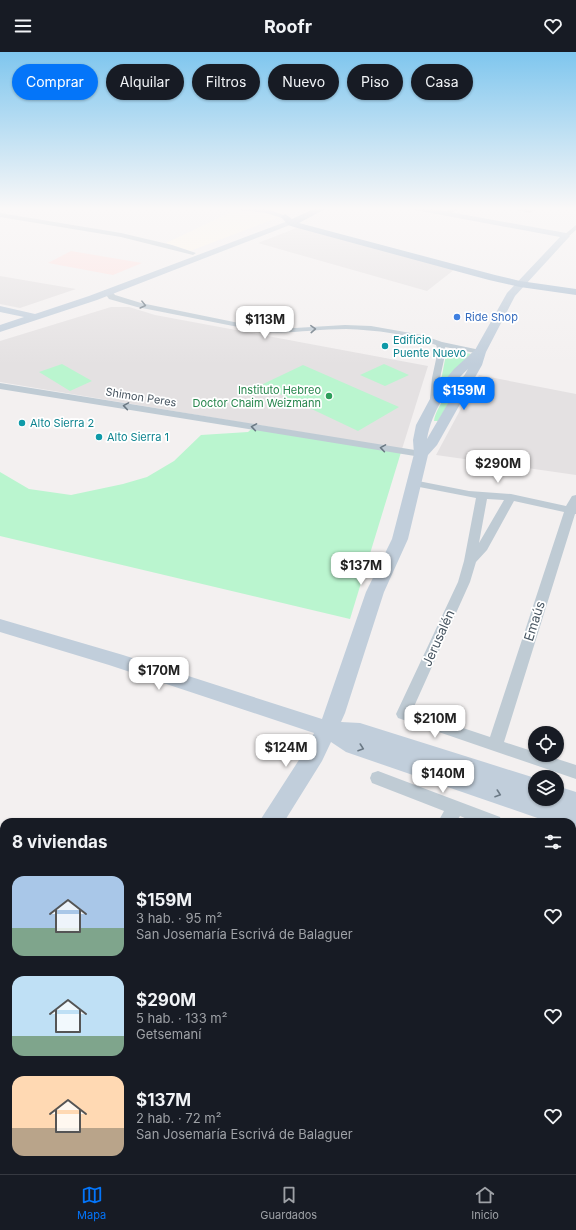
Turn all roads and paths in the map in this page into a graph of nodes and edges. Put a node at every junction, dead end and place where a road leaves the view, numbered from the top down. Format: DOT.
graph roads {
  1 [pos="175,260"];
  2 [pos="182,260"];
  3 [pos="431,260"];
  4 [pos="544,260"];
  5 [pos="534,271"];
  6 [pos="523,282"];
  7 [pos="552,283"];
  8 [pos="576,287"];
  9 [pos="109,288"];
  10 [pos="576,292"];
  11 [pos="0,308"];
  12 [pos="26,314"];
  13 [pos="37,317"];
  14 [pos="0,322"];
  15 [pos="0,330"];
  16 [pos="440,344"];
  17 [pos="480,352"];
  18 [pos="0,386"];
  19 [pos="435,398"];
  20 [pos="427,416"];
  21 [pos="443,423"];
  22 [pos="421,454"];
  23 [pos="413,483"];
  24 [pos="482,495"];
  25 [pos="511,497"];
  26 [pos="574,506"];
  27 [pos="470,561"];
  28 [pos="0,625"];
  29 [pos="328,729"];
  30 [pos="495,746"];
  31 [pos="576,772"];
  32 [pos="378,778"];
  33 [pos="528,786"];
  34 [pos="564,798"];
  35 [pos="576,802"];
  36 [pos="456,808"];
  37 [pos="275,818"];
  38 [pos="449,818"];
  39 [pos="483,818"];
  40 [pos="567,818"];
  1 -- 9 [label="street"];
  2 -- 9 [label="street"];
  3 -- 6 [label="main road"];
  4 -- 5 [label="street"];
  5 -- 6 [label="street"];
  5 -- 7 [label="main road"];
  6 -- 7 [label="main road"];
  6 -- 10 [label="main road"];
  6 -- 17 [label="street"];
  7 -- 8 [label="main road"];
  9 -- 12 [label="street"];
  9 -- 13 [label="street"];
  9 -- 16 [label="street, one-way"];
  11 -- 12 [label="street"];
  12 -- 13 [label="street"];
  12 -- 14 [label="street"];
  13 -- 15 [label="street"];
  16 -- 17 [label="street"];
  16 -- 19 [label="street"];
  17 -- 19 [label="street"];
  17 -- 21 [label="street"];
  22 -- 18 [label="street, Shimon Peres, one-way"];
  19 -- 20 [label="street"];
  20 -- 21 [label="street"];
  20 -- 22 [label="street"];
  21 -- 22 [label="street"];
  22 -- 23 [label="street"];
  23 -- 24 [label="street"];
  23 -- 29 [label="street"];
  24 -- 25 [label="street"];
  24 -- 27 [label="street, Jerusalén"];
  25 -- 26 [label="street"];
  25 -- 27 [label="street, Jerusalén"];
  26 -- 30 [label="street, Emaús"];
  27 -- 30 [label="street, Jerusalén"];
  28 -- 29 [label="street"];
  29 -- 33 [label="street"];
  29 -- 37 [label="street"];
  29 -- 40 [label="street, one-way"];
  30 -- 31 [label="street"];
  32 -- 36 [label="street"];
  34 -- 35 [label="street"];
  36 -- 38 [label="street"];
  36 -- 39 [label="street"];
}
